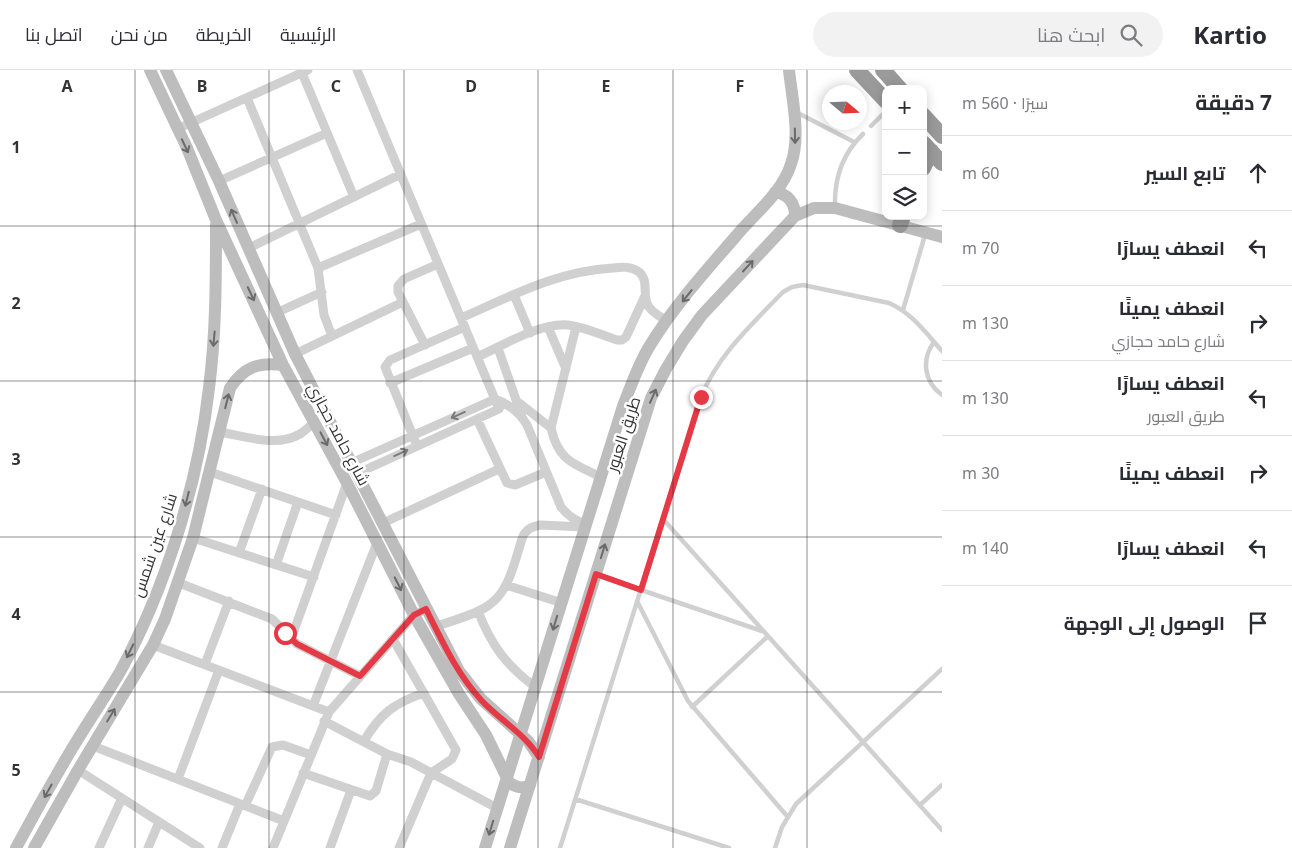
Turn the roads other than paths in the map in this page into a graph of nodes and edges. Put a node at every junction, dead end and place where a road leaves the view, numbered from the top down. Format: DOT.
graph roads {
  1 [pos="150,70"];
  2 [pos="166,70"];
  3 [pos="357,70"];
  4 [pos="789,70"];
  5 [pos="857,70"];
  6 [pos="883,70"];
  7 [pos="305,71"];
  8 [pos="896,85"];
  9 [pos="246,98"];
  10 [pos="882,98"];
  11 [pos="793,110"];
  12 [pos="882,115"];
  13 [pos="927,119"];
  14 [pos="191,123"];
  15 [pos="871,126"];
  16 [pos="177,129"];
  17 [pos="327,133"];
  18 [pos="862,134"];
  19 [pos="942,136"];
  20 [pos="854,142"];
  21 [pos="927,147"];
  22 [pos="271,158"];
  23 [pos="942,163"];
  24 [pos="401,174"];
  25 [pos="219,181"];
  26 [pos="775,192"];
  27 [pos="354,197"];
  28 [pos="835,208"];
  29 [pos="795,216"];
  30 [pos="882,216"];
  31 [pos="216,220"];
  32 [pos="902,220"];
  33 [pos="300,224"];
  34 [pos="421,224"];
  35 [pos="926,232"];
  36 [pos="942,237"];
  37 [pos="249,248"];
  38 [pos="438,264"];
  39 [pos="318,268"];
  40 [pos="322,292"];
  41 [pos="514,295"];
  42 [pos="645,296"];
  43 [pos="403,302"];
  44 [pos="903,310"];
  45 [pos="276,313"];
  46 [pos="461,318"];
  47 [pos="667,321"];
  48 [pos="465,327"];
  49 [pos="548,327"];
  50 [pos="576,327"];
  51 [pos="530,333"];
  52 [pos="332,336"];
  53 [pos="934,342"];
  54 [pos="507,344"];
  55 [pos="425,345"];
  56 [pos="473,348"];
  57 [pos="498,348"];
  58 [pos="942,351"];
  59 [pos="295,354"];
  60 [pos="477,357"];
  61 [pos="283,365"];
  62 [pos="566,369"];
  63 [pos="508,373"];
  64 [pos="390,383"];
  65 [pos="942,395"];
  66 [pos="517,402"];
  67 [pos="499,403"];
  68 [pos="522,417"];
  69 [pos="477,419"];
  70 [pos="315,422"];
  71 [pos="551,428"];
  72 [pos="219,432"];
  73 [pos="413,435"];
  74 [pos="417,446"];
  75 [pos="499,469"];
  76 [pos="210,472"];
  77 [pos="546,472"];
  78 [pos="352,473"];
  79 [pos="601,477"];
  80 [pos="262,490"];
  81 [pos="298,502"];
  82 [pos="336,515"];
  83 [pos="663,520"];
  84 [pos="383,524"];
  85 [pos="586,526"];
  86 [pos="193,538"];
  87 [pos="377,543"];
  88 [pos="239,553"];
  89 [pos="276,565"];
  90 [pos="596,574"];
  91 [pos="314,577"];
  92 [pos="179,583"];
  93 [pos="506,585"];
  94 [pos="641,590"];
  95 [pos="637,601"];
  96 [pos="229,602"];
  97 [pos="562,603"];
  98 [pos="478,611"];
  99 [pos="420,612"];
  100 [pos="435,627"];
  101 [pos="764,632"];
  102 [pos="768,636"];
  103 [pos="393,639"];
  104 [pos="291,640"];
  105 [pos="153,645"];
  106 [pos="331,661"];
  107 [pos="205,664"];
  108 [pos="942,669"];
  109 [pos="219,670"];
  110 [pos="360,676"];
  111 [pos="535,687"];
  112 [pos="424,693"];
  113 [pos="313,706"];
  114 [pos="692,707"];
  115 [pos="329,712"];
  116 [pos="324,721"];
  117 [pos="520,734"];
  118 [pos="364,741"];
  119 [pos="863,742"];
  120 [pos="93,746"];
  121 [pos="387,754"];
  122 [pos="311,755"];
  123 [pos="539,757"];
  124 [pos="78,770"];
  125 [pos="303,773"];
  126 [pos="431,773"];
  127 [pos="507,778"];
  128 [pos="178,779"];
  129 [pos="530,785"];
  130 [pos="942,785"];
  131 [pos="351,790"];
  132 [pos="122,798"];
  133 [pos="575,799"];
  134 [pos="243,805"];
  135 [pos="920,805"];
  136 [pos="497,808"];
  137 [pos="787,816"];
  138 [pos="284,821"];
  139 [pos="159,822"];
  140 [pos="942,830"];
  141 [pos="16,848"];
  142 [pos="34,848"];
  143 [pos="99,848"];
  144 [pos="148,848"];
  145 [pos="200,848"];
  146 [pos="222,848"];
  147 [pos="273,848"];
  148 [pos="330,848"];
  149 [pos="399,848"];
  150 [pos="485,848"];
  151 [pos="510,848"];
  152 [pos="560,848"];
  153 [pos="729,848"];
  154 [pos="774,848"];
  1 -- 16 [label="street, شارع حامد حجازي"];
  2 -- 14 [label="street, شارع حامد حجازي"];
  3 -- 24 [label="street"];
  4 -- 11 [label="street, طريق العبور"];
  5 -- 10 [label="highway"];
  6 -- 8 [label="highway"];
  7 -- 9 [label="street"];
  7 -- 17 [label="street"];
  9 -- 14 [label="street"];
  9 -- 22 [label="street"];
  11 -- 20 [label="lane"];
  11 -- 26 [label="street, طريق العبور, one-way"];
  12 -- 15 [label="lane"];
  13 -- 19 [label="highway"];
  14 -- 16 [label="street"];
  14 -- 25 [label="street, شارع حامد حجازي"];
  16 -- 31 [label="street, شارع حامد حجازي, one-way"];
  17 -- 22 [label="street"];
  17 -- 27 [label="street"];
  18 -- 20 [label="lane"];
  20 -- 28 [label="lane"];
  21 -- 23 [label="highway"];
  22 -- 25 [label="street"];
  22 -- 33 [label="street"];
  24 -- 27 [label="street"];
  24 -- 34 [label="street"];
  37 -- 25 [label="street, شارع حامد حجازي, one-way"];
  26 -- 29 [label="street"];
  26 -- 47 [label="street, طريق العبور, one-way"];
  27 -- 33 [label="street"];
  28 -- 29 [label="street, طريق العبور"];
  28 -- 30 [label="street, طريق العبور"];
  90 -- 29 [label="street, طريق العبور, one-way"];
  31 -- 61 [label="street, شارع حامد حجازي, one-way"];
  31 -- 141 [label="street, شارع عين شمس, one-way"];
  32 -- 35 [label="street, طريق العبور"];
  33 -- 37 [label="street"];
  33 -- 39 [label="street"];
  34 -- 38 [label="street"];
  34 -- 39 [label="street"];
  35 -- 36 [label="street, طريق العبور"];
  35 -- 44 [label="lane"];
  37 -- 45 [label="street, شارع حامد حجازي"];
  38 -- 43 [label="street"];
  38 -- 46 [label="street"];
  39 -- 40 [label="street"];
  40 -- 45 [label="street"];
  40 -- 52 [label="street"];
  41 -- 42 [label="street"];
  41 -- 46 [label="street"];
  41 -- 51 [label="street"];
  42 -- 47 [label="street"];
  42 -- 50 [label="street"];
  43 -- 52 [label="street"];
  43 -- 55 [label="street"];
  44 -- 53 [label="lane"];
  44 -- 83 [label="lane"];
  45 -- 59 [label="street, شارع حامد حجازي"];
  46 -- 48 [label="street"];
  47 -- 79 [label="street, طريق العبور"];
  48 -- 55 [label="street"];
  48 -- 56 [label="street"];
  49 -- 50 [label="street"];
  49 -- 51 [label="street"];
  49 -- 62 [label="street"];
  50 -- 62 [label="street"];
  51 -- 54 [label="street"];
  52 -- 59 [label="street"];
  53 -- 58 [label="lane"];
  53 -- 65 [label="lane"];
  54 -- 57 [label="street"];
  54 -- 63 [label="street"];
  55 -- 64 [label="street"];
  56 -- 60 [label="street"];
  56 -- 64 [label="street"];
  57 -- 60 [label="street"];
  57 -- 63 [label="street"];
  59 -- 78 [label="street, شارع حامد حجازي"];
  60 -- 67 [label="street"];
  61 -- 70 [label="street, شارع حامد حجازي"];
  72 -- 61 [label="street, شارع عين شمس, one-way"];
  62 -- 71 [label="street"];
  63 -- 66 [label="street"];
  64 -- 73 [label="street"];
  66 -- 68 [label="street"];
  66 -- 71 [label="street"];
  67 -- 68 [label="street"];
  67 -- 69 [label="street"];
  67 -- 73 [label="street, one-way"];
  68 -- 77 [label="street"];
  69 -- 74 [label="street"];
  69 -- 75 [label="street"];
  70 -- 72 [label="street"];
  70 -- 78 [label="street, شارع حامد حجازي, one-way"];
  71 -- 79 [label="street"];
  72 -- 76 [label="street, شارع عين شمس"];
  73 -- 74 [label="street"];
  73 -- 78 [label="street"];
  78 -- 74 [label="street, one-way"];
  75 -- 77 [label="street"];
  75 -- 84 [label="street"];
  76 -- 80 [label="street"];
  76 -- 86 [label="street, شارع عين شمس"];
  77 -- 85 [label="street"];
  78 -- 82 [label="street"];
  78 -- 84 [label="street, شارع حامد حجازي"];
  78 -- 87 [label="street, شارع حامد حجازي"];
  79 -- 85 [label="street, طريق العبور"];
  80 -- 81 [label="street"];
  80 -- 88 [label="street"];
  81 -- 82 [label="street"];
  81 -- 89 [label="street"];
  82 -- 91 [label="street"];
  83 -- 94 [label="lane"];
  83 -- 101 [label="lane"];
  84 -- 99 [label="street, شارع حامد حجازي"];
  85 -- 93 [label="street"];
  85 -- 97 [label="street, طريق العبور"];
  86 -- 88 [label="street"];
  86 -- 92 [label="street, شارع عين شمس"];
  87 -- 99 [label="street, شارع حامد حجازي, one-way"];
  87 -- 106 [label="street"];
  88 -- 89 [label="street"];
  89 -- 91 [label="street"];
  90 -- 94 [label="lane"];
  90 -- 123 [label="street, طريق العبور"];
  91 -- 104 [label="street"];
  92 -- 96 [label="street"];
  92 -- 105 [label="street, شارع عين شمس"];
  93 -- 97 [label="street"];
  93 -- 98 [label="street"];
  94 -- 95 [label="lane"];
  94 -- 101 [label="lane"];
  95 -- 114 [label="lane"];
  95 -- 133 [label="lane"];
  96 -- 104 [label="street"];
  96 -- 107 [label="street"];
  97 -- 111 [label="street, طريق العبور, one-way"];
  98 -- 100 [label="street"];
  98 -- 111 [label="street"];
  99 -- 100 [label="street, شارع حامد حجازي"];
  99 -- 103 [label="street"];
  99 -- 127 [label="street, شارع حامد حجازي"];
  100 -- 117 [label="street, شارع حامد حجازي"];
  101 -- 102 [label="lane"];
  102 -- 114 [label="lane"];
  102 -- 119 [label="lane"];
  103 -- 110 [label="street"];
  103 -- 112 [label="street"];
  104 -- 106 [label="street"];
  105 -- 107 [label="street"];
  120 -- 105 [label="street, شارع عين شمس, one-way"];
  106 -- 110 [label="street"];
  106 -- 113 [label="street"];
  107 -- 109 [label="street"];
  108 -- 119 [label="lane"];
  109 -- 113 [label="street"];
  109 -- 128 [label="street"];
  110 -- 115 [label="street"];
  111 -- 117 [label="street, طريق العبور"];
  112 -- 118 [label="street"];
  112 -- 126 [label="street"];
  113 -- 115 [label="street"];
  114 -- 137 [label="lane"];
  115 -- 116 [label="street"];
  116 -- 118 [label="street"];
  116 -- 122 [label="street"];
  117 -- 123 [label="street, شارع حامد حجازي"];
  117 -- 127 [label="street, طريق العبور"];
  118 -- 121 [label="street"];
  119 -- 135 [label="lane"];
  119 -- 137 [label="lane"];
  120 -- 124 [label="street, شارع عين شمس"];
  120 -- 128 [label="street"];
  121 -- 126 [label="street"];
  121 -- 131 [label="street"];
  122 -- 125 [label="street"];
  122 -- 134 [label="street"];
  123 -- 129 [label="street, طريق العبور"];
  124 -- 132 [label="street"];
  124 -- 142 [label="street, شارع عين شمس"];
  125 -- 131 [label="street"];
  125 -- 138 [label="street"];
  126 -- 136 [label="street"];
  126 -- 149 [label="street"];
  127 -- 129 [label="street"];
  127 -- 136 [label="street, طريق العبور"];
  128 -- 134 [label="street"];
  129 -- 151 [label="street, طريق العبور"];
  130 -- 135 [label="lane"];
  131 -- 148 [label="street"];
  132 -- 139 [label="street"];
  132 -- 143 [label="street"];
  133 -- 152 [label="lane"];
  133 -- 153 [label="lane"];
  134 -- 138 [label="street"];
  134 -- 146 [label="street"];
  135 -- 140 [label="lane"];
  136 -- 150 [label="street, طريق العبور, one-way"];
  137 -- 154 [label="lane"];
  138 -- 147 [label="street"];
  139 -- 144 [label="street"];
  139 -- 145 [label="street"];
}
